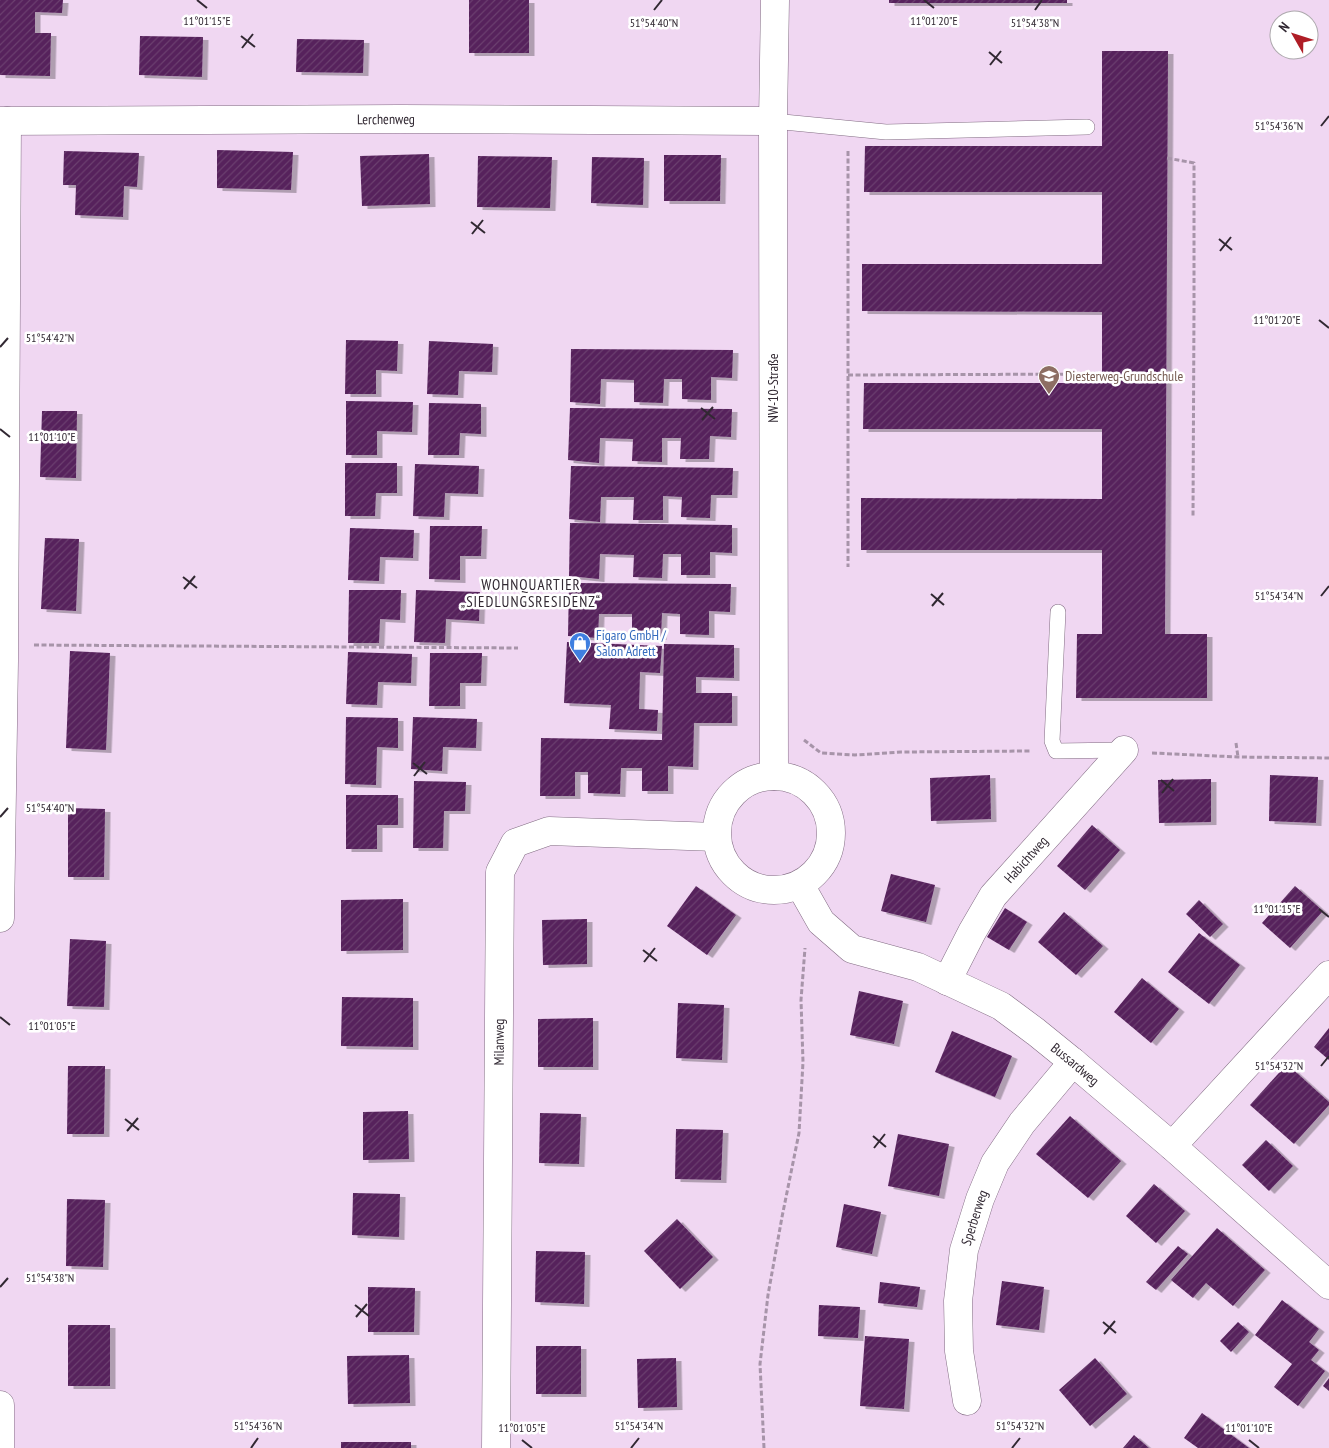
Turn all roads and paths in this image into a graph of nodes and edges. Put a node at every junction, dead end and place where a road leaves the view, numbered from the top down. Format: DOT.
graph roads {
  1 [pos="775,0"];
  2 [pos="3,121"];
  3 [pos="773,121"];
  4 [pos="1087,127"];
  5 [pos="848,128"];
  6 [pos="1167,158"];
  7 [pos="1094,374"];
  8 [pos="848,375"];
  9 [pos="1193,518"];
  10 [pos="848,567"];
  11 [pos="1058,612"];
  12 [pos="518,648"];
  13 [pos="2,656"];
  14 [pos="802,739"];
  15 [pos="1236,743"];
  16 [pos="1124,750"];
  17 [pos="1056,751"];
  18 [pos="1238,757"];
  19 [pos="1329,758"];
  20 [pos="774,776"];
  21 [pos="716,836"];
  22 [pos="800,885"];
  23 [pos="0,918"];
  24 [pos="821,922"];
  25 [pos="1329,974"];
  26 [pos="947,981"];
  27 [pos="1072,1062"];
  28 [pos="1172,1146"];
  29 [pos="1329,1285"];
  30 [pos="967,1401"];
  31 [pos="0,1405"];
  32 [pos="0,1448"];
  33 [pos="496,1448"];
  34 [pos="764,1448"];
  1 -- 3 [label="street, NW-10-Straße"];
  2 -- 3 [label="street, Lerchenweg"];
  2 -- 13 [label="street"];
  3 -- 5 [label="lane"];
  3 -- 20 [label="street, NW-10-Straße"];
  4 -- 5 [label="lane"];
  5 -- 8 [label="path"];
  6 -- 9 [label="path"];
  7 -- 8 [label="path"];
  8 -- 10 [label="path"];
  11 -- 17 [label="lane"];
  12 -- 13 [label="path"];
  13 -- 23 [label="street"];
  14 -- 17 [label="path"];
  15 -- 18 [label="path"];
  16 -- 17 [label="lane"];
  16 -- 18 [label="path"];
  16 -- 26 [label="street, Habichtweg"];
  18 -- 19 [label="path"];
  20 -- 21 [label="street"];
  20 -- 22 [label="street"];
  21 -- 22 [label="street"];
  21 -- 33 [label="street, Milanweg"];
  22 -- 24 [label="street, Bussardweg"];
  24 -- 26 [label="street, Bussardweg"];
  24 -- 34 [label="path"];
  25 -- 28 [label="street"];
  26 -- 27 [label="street, Bussardweg"];
  27 -- 28 [label="street, Bussardweg"];
  27 -- 30 [label="street, Sperberweg"];
  28 -- 29 [label="street, Bussardweg"];
  31 -- 32 [label="street"];
}
